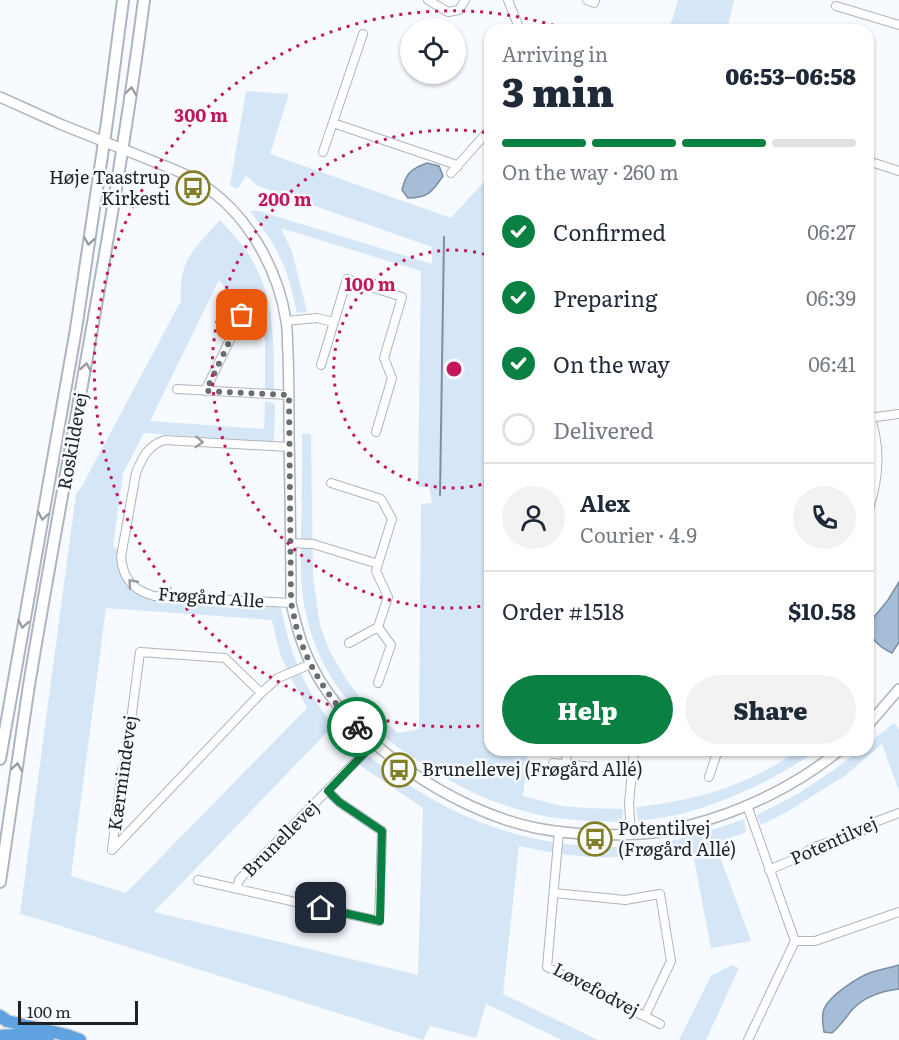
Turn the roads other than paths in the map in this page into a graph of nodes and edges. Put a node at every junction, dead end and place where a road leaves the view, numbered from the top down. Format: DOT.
graph roads {
  1 [pos="123,0"];
  2 [pos="144,0"];
  3 [pos="428,0"];
  4 [pos="465,0"];
  5 [pos="508,0"];
  6 [pos="587,0"];
  7 [pos="596,0"];
  8 [pos="836,6"];
  9 [pos="518,24"];
  10 [pos="899,25"];
  11 [pos="363,34"];
  12 [pos="0,97"];
  13 [pos="333,123"];
  14 [pos="484,136"];
  15 [pos="104,141"];
  16 [pos="123,149"];
  17 [pos="323,152"];
  18 [pos="874,163"];
  19 [pos="458,166"];
  20 [pos="899,171"];
  21 [pos="452,173"];
  22 [pos="242,315"];
  23 [pos="286,321"];
  24 [pos="333,322"];
  25 [pos="321,365"];
  26 [pos="177,389"];
  27 [pos="206,391"];
  28 [pos="289,395"];
  29 [pos="899,414"];
  30 [pos="874,416"];
  31 [pos="376,432"];
  32 [pos="874,437"];
  33 [pos="289,447"];
  34 [pos="331,483"];
  35 [pos="874,491"];
  36 [pos="291,543"];
  37 [pos="378,564"];
  38 [pos="291,603"];
  39 [pos="378,627"];
  40 [pos="349,644"];
  41 [pos="311,664"];
  42 [pos="378,683"];
  43 [pos="899,689"];
  44 [pos="261,693"];
  45 [pos="874,718"];
  46 [pos="373,744"];
  47 [pos="567,756"];
  48 [pos="633,756"];
  49 [pos="716,756"];
  50 [pos="832,756"];
  51 [pos="0,759"];
  52 [pos="553,763"];
  53 [pos="566,764"];
  54 [pos="593,767"];
  55 [pos="709,777"];
  56 [pos="328,791"];
  57 [pos="747,805"];
  58 [pos="899,813"];
  59 [pos="560,831"];
  60 [pos="631,833"];
  61 [pos="769,870"];
  62 [pos="198,880"];
  63 [pos="0,882"];
  64 [pos="237,889"];
  65 [pos="554,893"];
  66 [pos="897,913"];
  67 [pos="899,923"];
  68 [pos="795,941"];
  69 [pos="0,1016"];
  70 [pos="645,1016"];
  71 [pos="660,1024"];
  72 [pos="0,1036"];
  73 [pos="48,1040"];
  74 [pos="80,1040"];
  75 [pos="748,1040"];
  1 -- 15 [label="main road, Roskildevej"];
  16 -- 2 [label="main road, Roskildevej, one-way"];
  3 -- 4 [label="street"];
  5 -- 9 [label="street"];
  6 -- 7 [label="street"];
  8 -- 10 [label="street"];
  11 -- 13 [label="street"];
  12 -- 15 [label="street, Frøgård Alle"];
  13 -- 17 [label="street"];
  13 -- 19 [label="street"];
  14 -- 19 [label="street"];
  15 -- 16 [label="street, Frøgård Alle"];
  15 -- 51 [label="main road, Roskildevej, one-way"];
  16 -- 23 [label="street, Frøgård Alle"];
  63 -- 16 [label="main road, Roskildevej, one-way"];
  18 -- 20 [label="street"];
  19 -- 21 [label="street"];
  22 -- 27 [label="street"];
  23 -- 24 [label="street"];
  23 -- 28 [label="street, Frøgård Alle"];
  24 -- 25 [label="street"];
  24 -- 31 [label="street"];
  26 -- 27 [label="street"];
  27 -- 28 [label="street"];
  28 -- 33 [label="street, Frøgård Alle"];
  29 -- 30 [label="street"];
  32 -- 35 [label="street"];
  33 -- 36 [label="street, Frøgård Alle"];
  38 -- 33 [label="street, Frøgård Alle, one-way"];
  34 -- 37 [label="street"];
  36 -- 37 [label="street"];
  36 -- 38 [label="street, Frøgård Alle"];
  37 -- 39 [label="street"];
  38 -- 41 [label="street, Frøgård Alle"];
  39 -- 40 [label="street"];
  39 -- 42 [label="street"];
  41 -- 44 [label="street, Kærmindevej"];
  41 -- 46 [label="street, Frøgård Alle"];
  43 -- 45 [label="street"];
  44 -- 44 [label="street, Kærmindevej"];
  46 -- 56 [label="street, Brunellevej"];
  46 -- 59 [label="street, Frøgård Alle"];
  47 -- 53 [label="street"];
  48 -- 60 [label="street"];
  49 -- 55 [label="street"];
  50 -- 57 [label="street, Frøgård Alle"];
  52 -- 53 [label="street"];
  53 -- 54 [label="street"];
  56 -- 64 [label="street, Brunellevej"];
  56 -- 64 [label="street, Brunellevej"];
  57 -- 60 [label="street, Frøgård Alle"];
  57 -- 61 [label="street, Potentilvej"];
  58 -- 61 [label="street, Potentilvej"];
  59 -- 60 [label="street, Frøgård Alle"];
  59 -- 65 [label="street, Løvefodvej"];
  61 -- 68 [label="street, Potentilvej"];
  62 -- 64 [label="street, Brunellevej"];
  65 -- 70 [label="street, Løvefodvej"];
  65 -- 70 [label="street, Løvefodvej"];
  66 -- 67 [label="street"];
  66 -- 68 [label="street"];
  68 -- 75 [label="street"];
  69 -- 74 [label="highway"];
  70 -- 71 [label="street, Løvefodvej"];
  72 -- 73 [label="highway"];
}
